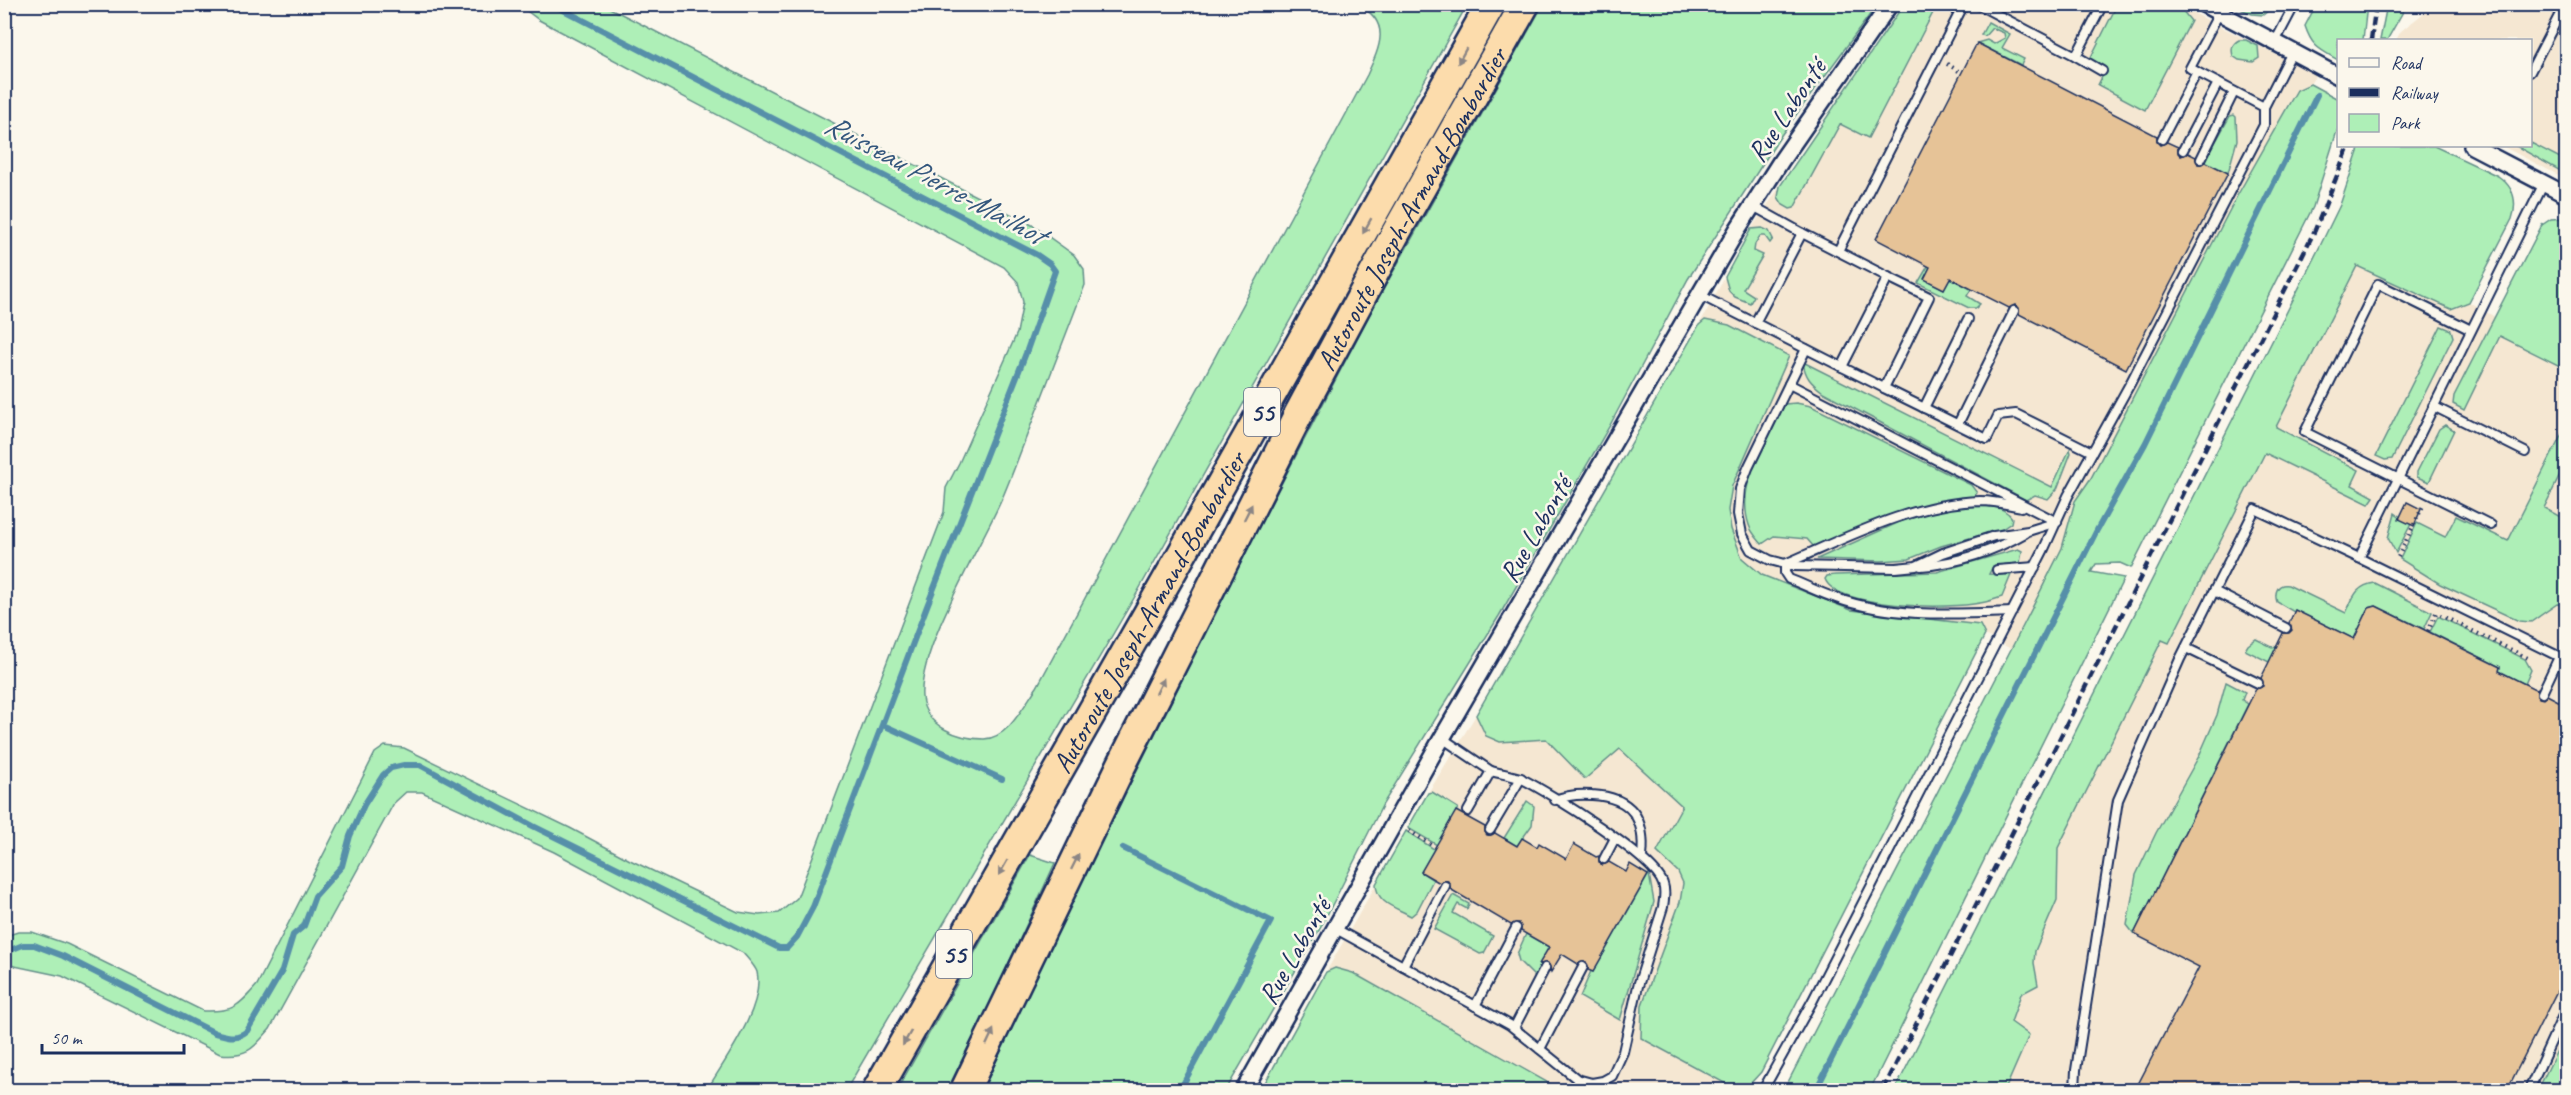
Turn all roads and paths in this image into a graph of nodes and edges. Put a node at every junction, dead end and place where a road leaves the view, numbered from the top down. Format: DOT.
graph roads {
  1 [pos="1491,4"];
  2 [pos="1525,4"];
  3 [pos="1890,4"];
  4 [pos="1964,4"];
  5 [pos="1977,4"];
  6 [pos="2103,4"];
  7 [pos="2203,4"];
  8 [pos="2295,4"];
  9 [pos="2565,4"];
  10 [pos="2219,13"];
  11 [pos="2275,42"];
  12 [pos="2292,52"];
  13 [pos="2076,56"];
  14 [pos="2532,68"];
  15 [pos="2102,71"];
  16 [pos="2196,72"];
  17 [pos="2337,75"];
  18 [pos="2218,83"];
  19 [pos="2234,92"];
  20 [pos="2264,107"];
  21 [pos="2162,139"];
  22 [pos="2477,147"];
  23 [pos="2183,150"];
  24 [pos="2492,150"];
  25 [pos="2200,159"];
  26 [pos="2544,183"];
  27 [pos="2566,195"];
  28 [pos="1753,206"];
  29 [pos="1802,233"];
  30 [pos="1838,251"];
  31 [pos="1888,277"];
  32 [pos="1700,295"];
  33 [pos="2014,311"];
  34 [pos="1968,319"];
  35 [pos="1755,323"];
  36 [pos="2471,330"];
  37 [pos="1806,350"];
  38 [pos="1842,367"];
  39 [pos="1789,384"];
  40 [pos="1884,388"];
  41 [pos="2433,406"];
  42 [pos="1924,408"];
  43 [pos="1958,424"];
  44 [pos="2092,452"];
  45 [pos="2525,452"];
  46 [pos="2397,478"];
  47 [pos="2415,499"];
  48 [pos="2029,508"];
  49 [pos="2057,522"];
  50 [pos="2491,525"];
  51 [pos="2028,531"];
  52 [pos="2398,557"];
  53 [pos="2359,558"];
  54 [pos="1785,564"];
  55 [pos="1916,566"];
  56 [pos="2035,567"];
  57 [pos="1997,570"];
  58 [pos="2214,591"];
  59 [pos="2012,612"];
  60 [pos="2286,628"];
  61 [pos="2428,631"];
  62 [pos="2186,648"];
  63 [pos="2528,658"];
  64 [pos="2563,658"];
  65 [pos="2258,683"];
  66 [pos="2542,693"];
  67 [pos="1442,738"];
  68 [pos="1491,771"];
  69 [pos="1521,778"];
  70 [pos="1555,800"];
  71 [pos="1468,811"];
  72 [pos="1490,830"];
  73 [pos="1408,831"];
  74 [pos="1615,838"];
  75 [pos="1435,847"];
  76 [pos="1642,857"];
  77 [pos="1604,859"];
  78 [pos="1445,886"];
  79 [pos="1516,927"];
  80 [pos="1336,929"];
  81 [pos="1403,966"];
  82 [pos="1583,967"];
  83 [pos="1545,968"];
  84 [pos="1475,1006"];
  85 [pos="2566,1009"];
  86 [pos="1514,1028"];
  87 [pos="1540,1049"];
  88 [pos="877,1090"];
  89 [pos="965,1090"];
  90 [pos="1244,1090"];
  91 [pos="1763,1090"];
  92 [pos="2075,1090"];
  93 [pos="2529,1090"];
  1 -- 88 [label="highway, Autoroute Joseph-Armand-Bombardier / 55, one-way"];
  89 -- 2 [label="highway, Autoroute Joseph-Armand-Bombardier / 55, one-way"];
  3 -- 28 [label="street, Rue Labonté"];
  4 -- 30 [label="lane"];
  5 -- 13 [label="lane"];
  6 -- 13 [label="lane"];
  7 -- 10 [label="street"];
  8 -- 11 [label="lane"];
  9 -- 14 [label="lane"];
  10 -- 11 [label="street"];
  10 -- 16 [label="lane"];
  11 -- 12 [label="street"];
  12 -- 17 [label="street"];
  12 -- 20 [label="lane"];
  13 -- 15 [label="lane"];
  16 -- 18 [label="lane"];
  16 -- 21 [label="lane"];
  18 -- 19 [label="lane"];
  18 -- 23 [label="lane"];
  19 -- 20 [label="lane"];
  19 -- 25 [label="lane"];
  20 -- 44 [label="lane"];
  22 -- 24 [label="street"];
  24 -- 26 [label="street"];
  26 -- 27 [label="street"];
  26 -- 36 [label="lane"];
  28 -- 29 [label="lane"];
  28 -- 32 [label="street, Rue Labonté"];
  29 -- 30 [label="lane"];
  29 -- 35 [label="lane"];
  30 -- 31 [label="lane"];
  31 -- 38 [label="lane"];
  31 -- 40 [label="lane"];
  32 -- 35 [label="lane"];
  32 -- 67 [label="street, Rue Labonté"];
  33 -- 43 [label="lane"];
  34 -- 42 [label="lane"];
  35 -- 37 [label="lane"];
  36 -- 41 [label="lane"];
  36 -- 46 [label="lane"];
  37 -- 38 [label="lane"];
  37 -- 39 [label="lane"];
  38 -- 40 [label="lane"];
  39 -- 48 [label="lane"];
  39 -- 54 [label="lane"];
  40 -- 42 [label="lane"];
  41 -- 45 [label="lane"];
  41 -- 46 [label="lane"];
  42 -- 43 [label="lane"];
  43 -- 44 [label="lane"];
  44 -- 49 [label="lane"];
  46 -- 50 [label="lane"];
  46 -- 53 [label="lane"];
  47 -- 52 [label="path"];
  48 -- 49 [label="lane"];
  48 -- 54 [label="lane"];
  49 -- 51 [label="lane"];
  49 -- 56 [label="lane"];
  51 -- 55 [label="lane"];
  51 -- 55 [label="lane"];
  53 -- 58 [label="lane"];
  53 -- 64 [label="lane"];
  54 -- 55 [label="lane"];
  54 -- 59 [label="lane"];
  56 -- 57 [label="lane"];
  56 -- 59 [label="lane"];
  58 -- 60 [label="lane"];
  58 -- 62 [label="lane"];
  59 -- 91 [label="lane"];
  61 -- 63 [label="path"];
  62 -- 65 [label="lane"];
  62 -- 92 [label="lane"];
  64 -- 66 [label="lane"];
  67 -- 68 [label="lane"];
  67 -- 80 [label="street, Rue Labonté"];
  68 -- 69 [label="lane"];
  68 -- 71 [label="lane"];
  69 -- 70 [label="lane"];
  69 -- 72 [label="lane"];
  70 -- 74 [label="lane"];
  70 -- 76 [label="lane"];
  73 -- 75 [label="path"];
  74 -- 76 [label="lane"];
  74 -- 77 [label="lane"];
  76 -- 87 [label="lane"];
  78 -- 81 [label="lane"];
  79 -- 84 [label="lane"];
  80 -- 81 [label="lane"];
  80 -- 90 [label="street, Rue Labonté"];
  81 -- 84 [label="lane"];
  82 -- 87 [label="lane"];
  83 -- 86 [label="lane"];
  84 -- 86 [label="lane"];
  85 -- 93 [label="lane"];
  86 -- 87 [label="lane"];
}
